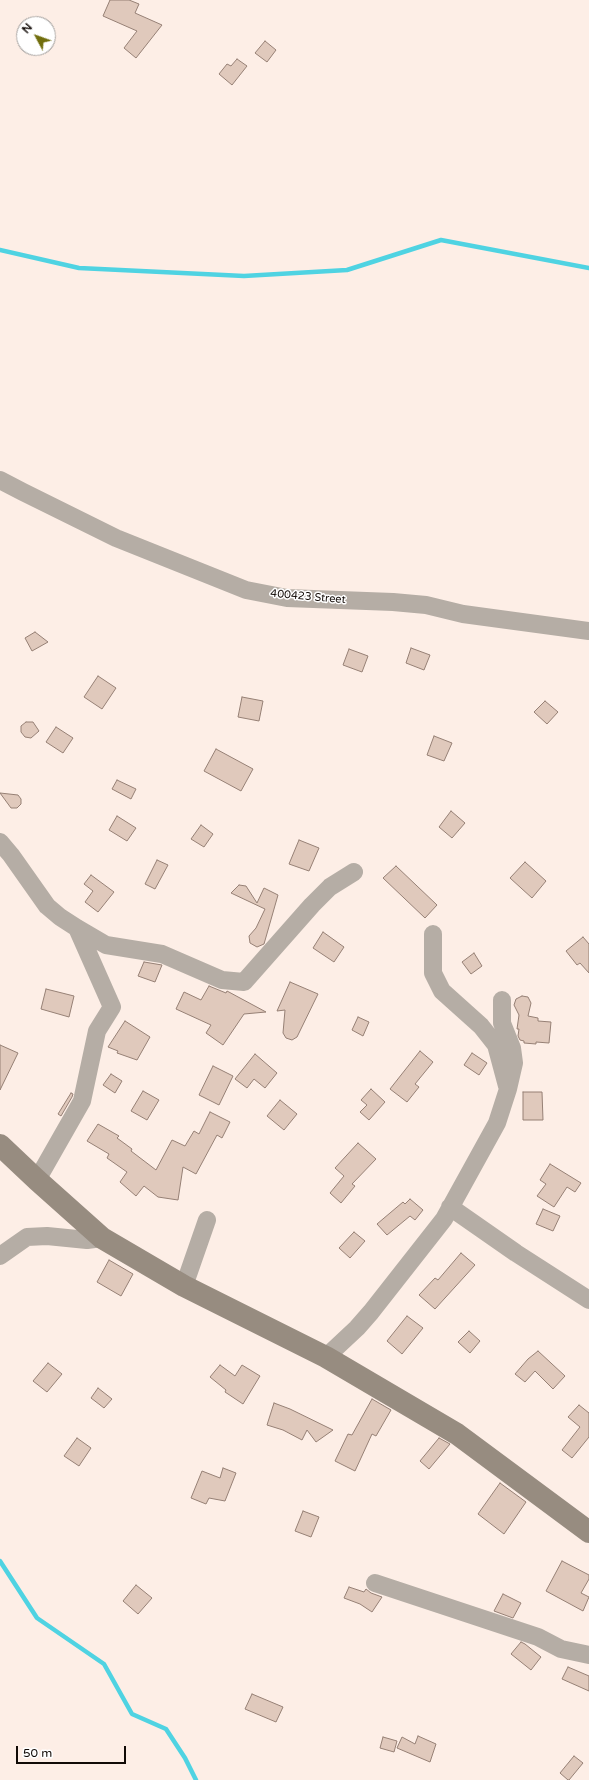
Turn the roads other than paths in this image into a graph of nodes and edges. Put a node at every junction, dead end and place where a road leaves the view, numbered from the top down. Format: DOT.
graph roads {
  1 [pos="0,480"];
  2 [pos="589,630"];
  3 [pos="0,842"];
  4 [pos="354,872"];
  5 [pos="77,928"];
  6 [pos="433,934"];
  7 [pos="502,1000"];
  8 [pos="508,1088"];
  9 [pos="0,1145"];
  10 [pos="37,1180"];
  11 [pos="450,1207"];
  12 [pos="207,1220"];
  13 [pos="102,1238"];
  14 [pos="0,1256"];
  15 [pos="184,1286"];
  16 [pos="589,1300"];
  17 [pos="326,1356"];
  18 [pos="589,1532"];
  19 [pos="374,1583"];
  20 [pos="589,1655"];
  1 -- 2 [label="street, 400423 Street"];
  3 -- 5 [label="street"];
  4 -- 5 [label="street"];
  5 -- 10 [label="street"];
  6 -- 8 [label="street"];
  7 -- 8 [label="street"];
  8 -- 11 [label="street"];
  9 -- 10 [label="street"];
  10 -- 13 [label="street"];
  11 -- 16 [label="street"];
  11 -- 17 [label="street"];
  12 -- 15 [label="street"];
  13 -- 14 [label="street"];
  13 -- 15 [label="street"];
  15 -- 17 [label="street"];
  17 -- 18 [label="street"];
  19 -- 20 [label="street"];
}
